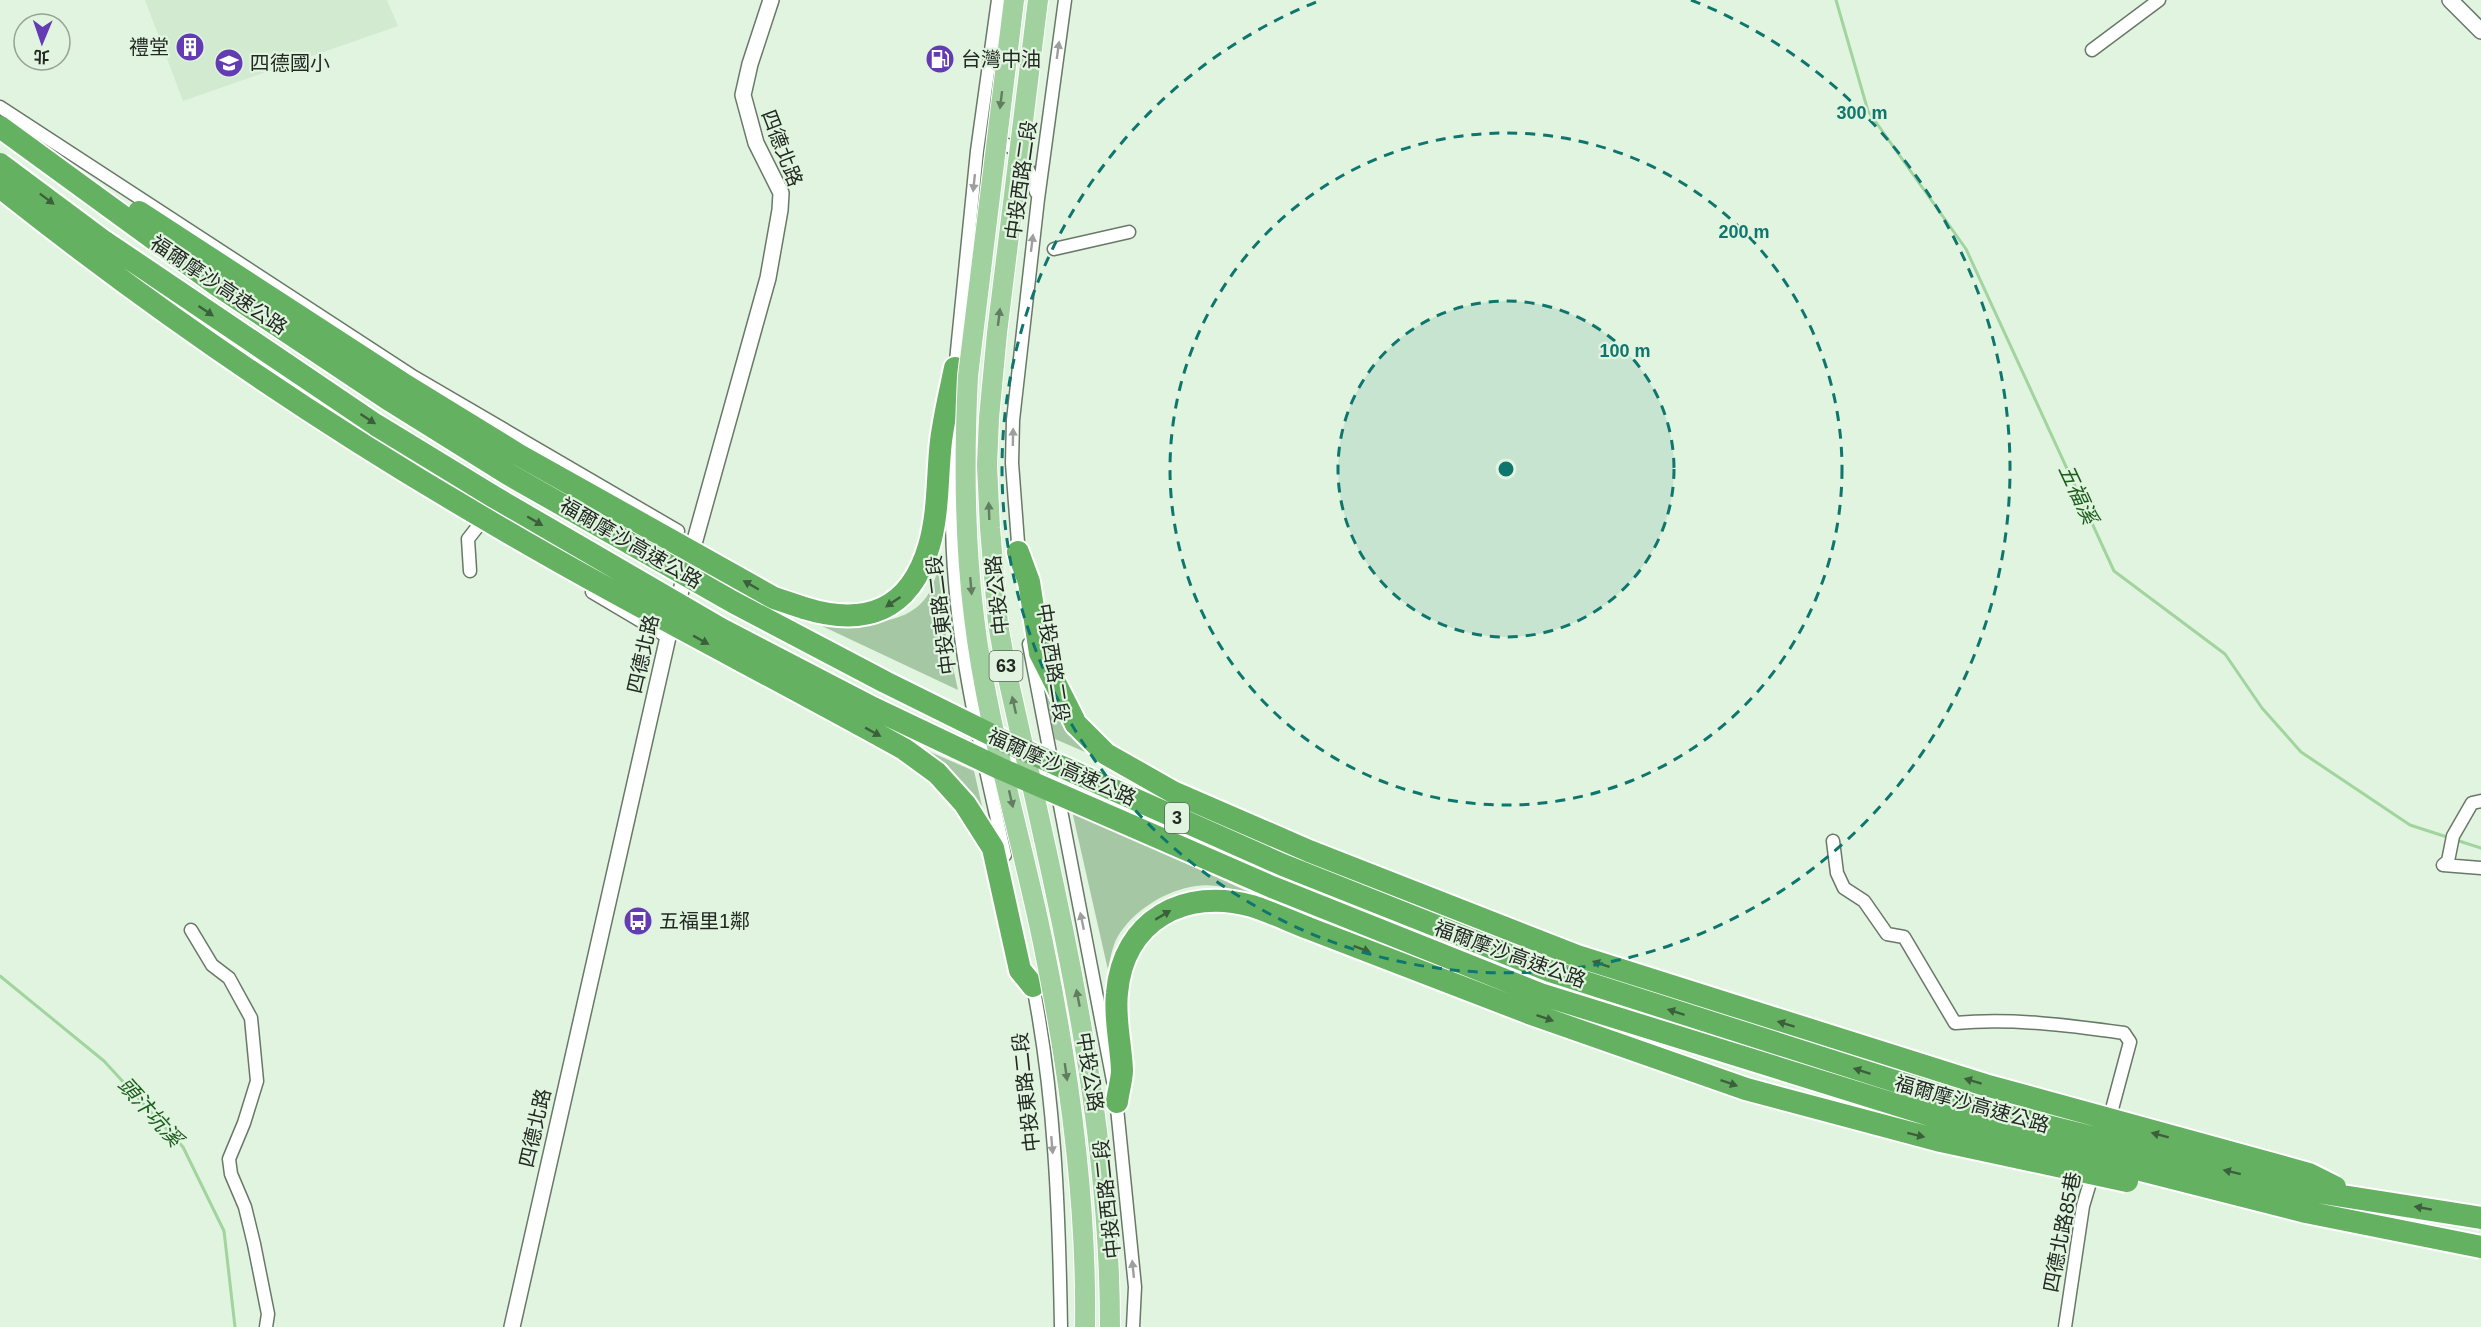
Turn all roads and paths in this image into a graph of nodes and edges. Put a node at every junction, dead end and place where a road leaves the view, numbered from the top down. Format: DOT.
graph roads {
  1 [pos="771,0"];
  2 [pos="998,0"];
  3 [pos="1014,0"];
  4 [pos="1038,0"];
  5 [pos="1065,0"];
  6 [pos="2159,0"];
  7 [pos="2450,0"];
  8 [pos="2481,31"];
  9 [pos="2092,50"];
  10 [pos="0,107"];
  11 [pos="0,115"];
  12 [pos="0,127"];
  13 [pos="977,151"];
  14 [pos="0,164"];
  15 [pos="0,187"];
  16 [pos="0,192"];
  17 [pos="1038,199"];
  18 [pos="1129,232"];
  19 [pos="1054,249"];
  20 [pos="955,368"];
  21 [pos="528,444"];
  22 [pos="480,526"];
  23 [pos="693,540"];
  24 [pos="1018,552"];
  25 [pos="470,571"];
  26 [pos="682,585"];
  27 [pos="702,595"];
  28 [pos="668,637"];
  29 [pos="2481,801"];
  30 [pos="1833,841"];
  31 [pos="2481,868"];
  32 [pos="191,930"];
  33 [pos="1033,986"];
  34 [pos="1117,1102"];
  35 [pos="2356,1196"];
  36 [pos="2306,1212"];
  37 [pos="2481,1218"];
  38 [pos="2481,1247"];
  39 [pos="1061,1321"];
  40 [pos="1133,1322"];
  41 [pos="267,1327"];
  42 [pos="512,1327"];
  43 [pos="1080,1327"];
  44 [pos="1085,1327"];
  45 [pos="1110,1327"];
  46 [pos="1123,1327"];
  47 [pos="2065,1327"];
  1 -- 23 [label="street, 四德北路"];
  2 -- 13 [label="street, 中投東路二段"];
  3 -- 44 [label="main road, 中投公路 / 63, one-way, bridge"];
  45 -- 4 [label="main road, 中投公路 / 63, one-way, bridge"];
  17 -- 5 [label="street, 中投西路二段, one-way"];
  6 -- 9 [label="street"];
  7 -- 8 [label="street"];
  10 -- 21 [label="street"];
  20 -- 11 [label="highway, one-way, bridge"];
  35 -- 12 [label="highway, 福爾摩沙高速公路 / 3, one-way, bridge"];
  13 -- 17 [label="street"];
  13 -- 20 [label="street, 中投東路二段, one-way"];
  14 -- 36 [label="highway, 福爾摩沙高速公路 / 3, one-way, bridge"];
  15 -- 33 [label="highway, one-way, bridge"];
  16 -- 22 [label="street"];
  24 -- 17 [label="street, 中投西路二段, one-way"];
  18 -- 19 [label="street"];
  20 -- 33 [label="street, 中投東路二段"];
  21 -- 22 [label="street"];
  21 -- 23 [label="street"];
  22 -- 25 [label="street"];
  22 -- 28 [label="street"];
  23 -- 26 [label="street, 四德北路"];
  34 -- 24 [label="street, 中投西路二段, one-way"];
  35 -- 24 [label="highway, one-way, bridge"];
  26 -- 27 [label="street"];
  26 -- 28 [label="street, 四德北路"];
  28 -- 42 [label="street, 四德北路"];
  29 -- 31 [label="street"];
  30 -- 47 [label="street, 四德北路85巷"];
  32 -- 41 [label="street"];
  33 -- 39 [label="street, 中投東路二段, one-way"];
  34 -- 36 [label="highway, one-way, bridge"];
  40 -- 34 [label="street, 中投西路二段, one-way"];
  37 -- 35 [label="highway, 福爾摩沙高速公路 / 3, one-way, bridge"];
  36 -- 38 [label="highway, 福爾摩沙高速公路 / 3, bridge"];
  39 -- 43 [label="street"];
  40 -- 46 [label="street"];
}
